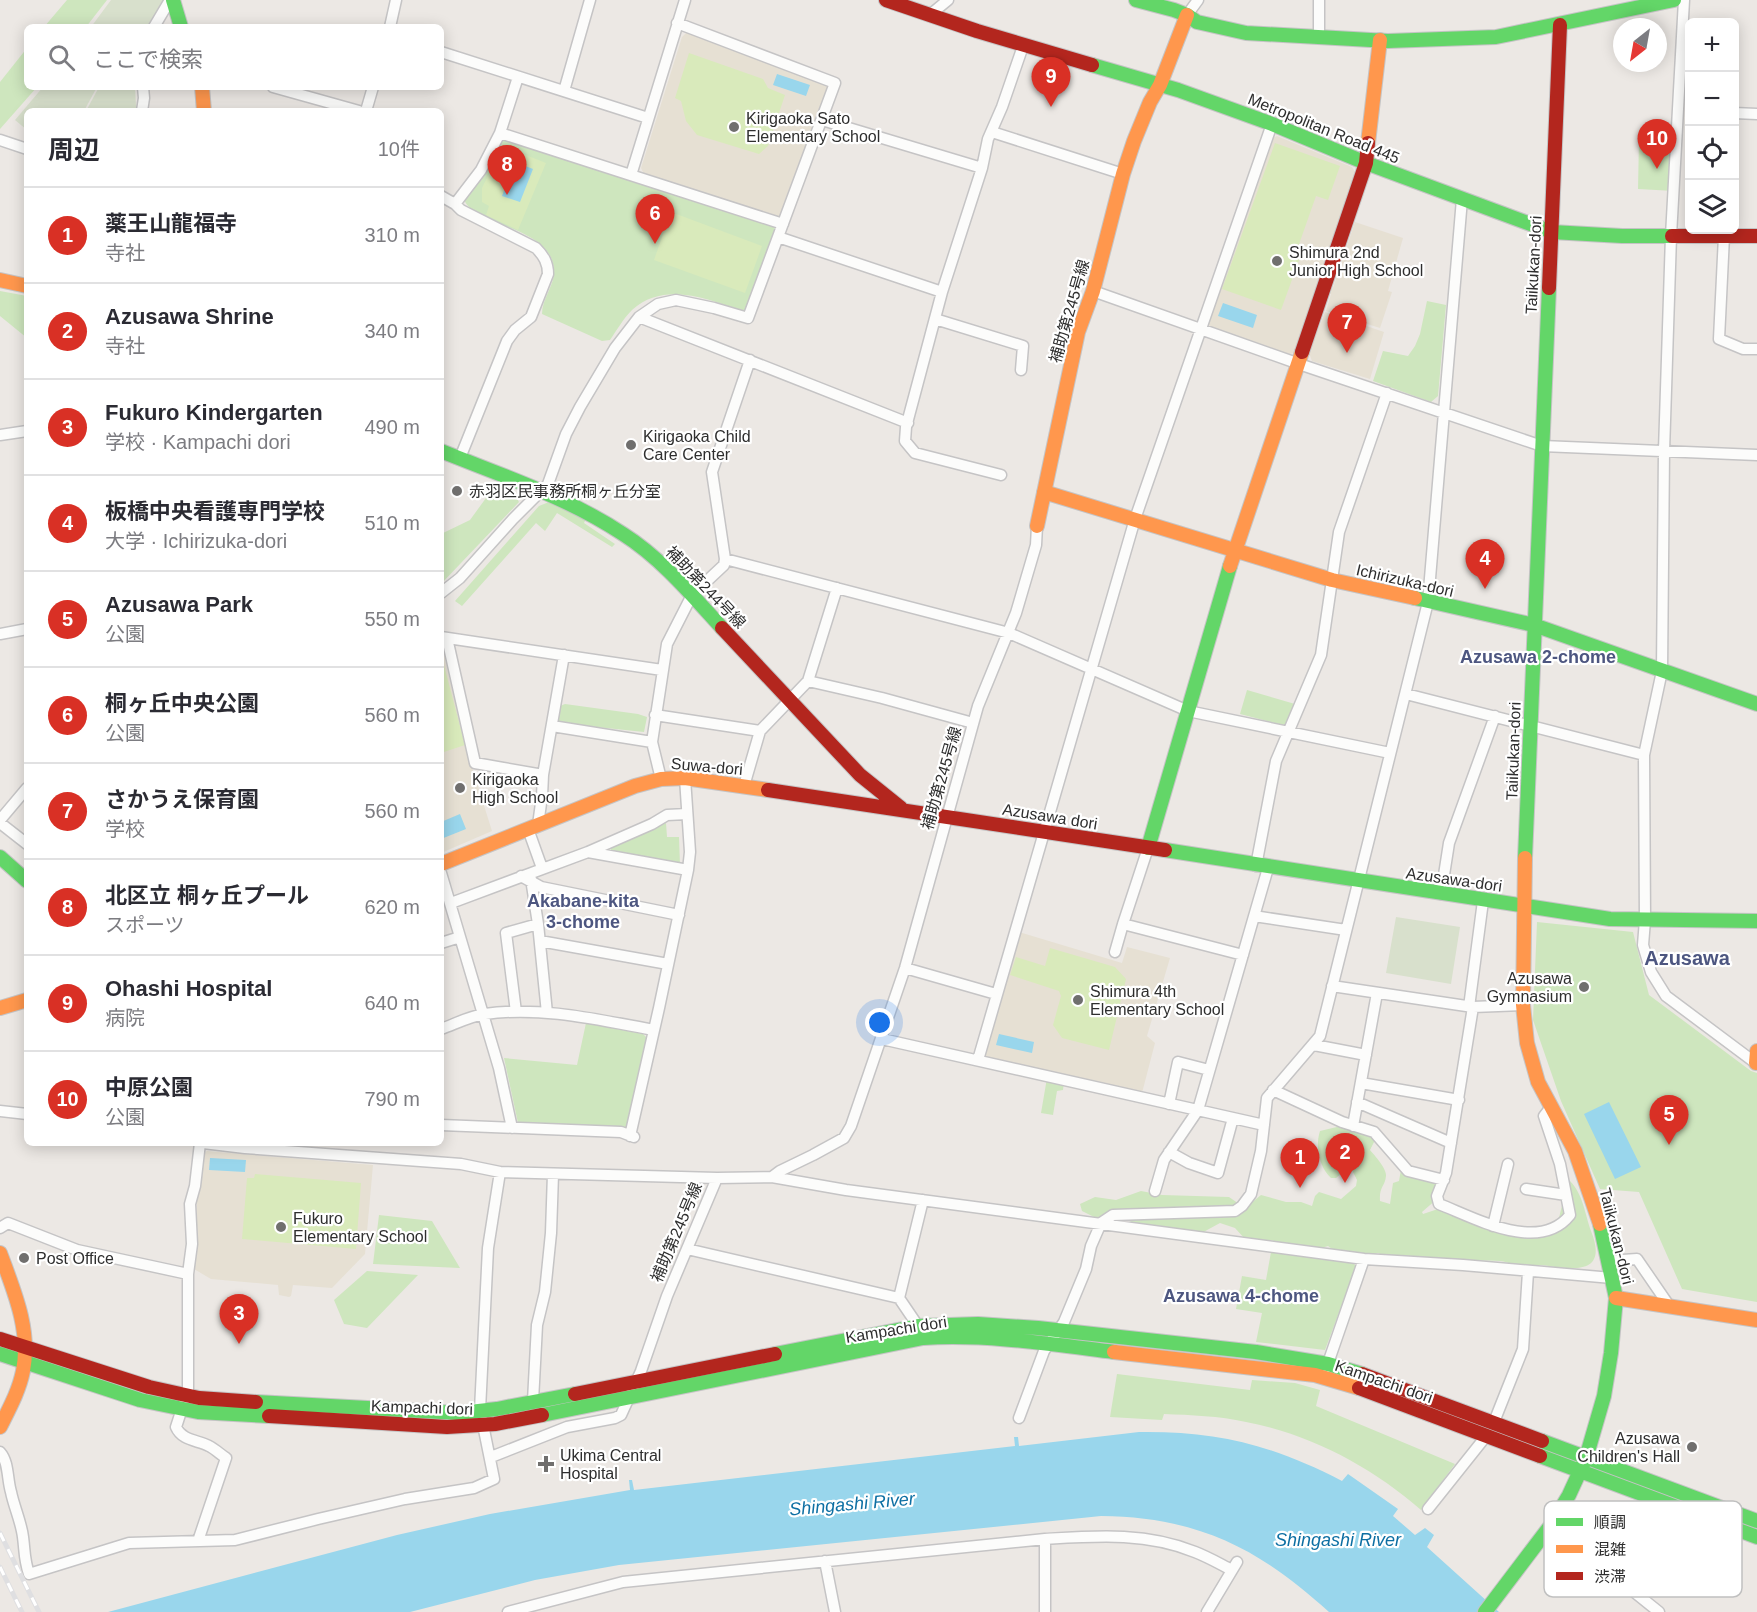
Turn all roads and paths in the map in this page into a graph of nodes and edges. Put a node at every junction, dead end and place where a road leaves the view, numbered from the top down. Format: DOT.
graph roads {
  1 [pos="171,0"];
  2 [pos="396,0"];
  3 [pos="590,0"];
  4 [pos="685,0"];
  5 [pos="886,0"];
  6 [pos="948,0"];
  7 [pos="1136,0"];
  8 [pos="1198,0"];
  9 [pos="1319,0"];
  10 [pos="1674,0"];
  11 [pos="1684,0"];
  12 [pos="931,14"];
  13 [pos="1187,15"];
  14 [pos="677,23"];
  15 [pos="156,24"];
  16 [pos="180,24"];
  17 [pos="391,24"];
  18 [pos="1560,25"];
  19 [pos="1319,37"];
  20 [pos="1380,40"];
  21 [pos="1023,46"];
  22 [pos="444,53"];
  23 [pos="518,77"];
  24 [pos="1160,85"];
  25 [pos="143,90"];
  26 [pos="202,90"];
  27 [pos="284,90"];
  28 [pos="371,90"];
  29 [pos="564,91"];
  30 [pos="142,108"];
  31 [pos="204,108"];
  32 [pos="348,108"];
  33 [pos="367,108"];
  34 [pos="1684,113"];
  35 [pos="1739,113"];
  36 [pos="1757,114"];
  37 [pos="648,118"];
  38 [pos="822,120"];
  39 [pos="1272,124"];
  40 [pos="992,132"];
  41 [pos="500,133"];
  42 [pos="0,140"];
  43 [pos="24,148"];
  44 [pos="1366,164"];
  45 [pos="982,168"];
  46 [pos="1123,174"];
  47 [pos="631,175"];
  48 [pos="444,198"];
  49 [pos="1462,199"];
  50 [pos="455,204"];
  51 [pos="783,224"];
  52 [pos="1552,232"];
  53 [pos="1671,236"];
  54 [pos="1724,236"];
  55 [pos="1757,236"];
  56 [pos="778,237"];
  57 [pos="0,280"];
  58 [pos="24,285"];
  59 [pos="1093,291"];
  60 [pos="942,292"];
  61 [pos="639,317"];
  62 [pos="935,319"];
  63 [pos="1200,328"];
  64 [pos="1757,349"];
  65 [pos="750,360"];
  66 [pos="1298,364"];
  67 [pos="1021,370"];
  68 [pos="1387,393"];
  69 [pos="1443,413"];
  70 [pos="908,423"];
  71 [pos="24,431"];
  72 [pos="0,435"];
  73 [pos="1542,446"];
  74 [pos="1664,451"];
  75 [pos="444,452"];
  76 [pos="1757,455"];
  77 [pos="460,458"];
  78 [pos="1001,475"];
  79 [pos="539,491"];
  80 [pos="1044,492"];
  81 [pos="1135,519"];
  82 [pos="1037,526"];
  83 [pos="1235,549"];
  84 [pos="725,559"];
  85 [pos="1332,580"];
  86 [pos="837,588"];
  87 [pos="444,591"];
  88 [pos="692,595"];
  89 [pos="1428,602"];
  90 [pos="1534,625"];
  91 [pos="24,630"];
  92 [pos="1009,633"];
  93 [pos="0,634"];
  94 [pos="444,637"];
  95 [pos="564,655"];
  96 [pos="662,670"];
  97 [pos="1092,670"];
  98 [pos="1662,671"];
  99 [pos="808,681"];
  100 [pos="1406,694"];
  101 [pos="791,700"];
  102 [pos="1757,704"];
  103 [pos="1188,711"];
  104 [pos="655,715"];
  105 [pos="1495,716"];
  106 [pos="973,723"];
  107 [pos="1530,725"];
  108 [pos="552,726"];
  109 [pos="760,731"];
  110 [pos="1289,732"];
  111 [pos="652,742"];
  112 [pos="1390,753"];
  113 [pos="1644,756"];
  114 [pos="543,775"];
  115 [pos="685,778"];
  116 [pos="661,779"];
  117 [pos="744,786"];
  118 [pos="24,792"];
  119 [pos="903,810"];
  120 [pos="687,814"];
  121 [pos="947,817"];
  122 [pos="0,821"];
  123 [pos="533,827"];
  124 [pos="1044,832"];
  125 [pos="24,841"];
  126 [pos="1148,848"];
  127 [pos="588,852"];
  128 [pos="0,856"];
  129 [pos="444,863"];
  130 [pos="1262,867"];
  131 [pos="542,868"];
  132 [pos="687,870"];
  133 [pos="24,878"];
  134 [pos="528,878"];
  135 [pos="1358,881"];
  136 [pos="444,882"];
  137 [pos="1441,894"];
  138 [pos="1483,901"];
  139 [pos="451,903"];
  140 [pos="1523,906"];
  141 [pos="679,915"];
  142 [pos="1254,916"];
  143 [pos="1645,920"];
  144 [pos="1757,921"];
  145 [pos="538,924"];
  146 [pos="1124,924"];
  147 [pos="1346,930"];
  148 [pos="460,937"];
  149 [pos="540,941"];
  150 [pos="444,942"];
  151 [pos="1115,952"];
  152 [pos="1243,955"];
  153 [pos="668,964"];
  154 [pos="905,968"];
  155 [pos="1332,986"];
  156 [pos="1377,993"];
  157 [pos="996,994"];
  158 [pos="24,1001"];
  159 [pos="1523,1005"];
  160 [pos="1471,1007"];
  161 [pos="0,1008"];
  162 [pos="516,1012"];
  163 [pos="547,1013"];
  164 [pos="483,1014"];
  165 [pos="444,1028"];
  166 [pos="654,1030"];
  167 [pos="882,1039"];
  168 [pos="1314,1045"];
  169 [pos="1757,1051"];
  170 [pos="1366,1055"];
  171 [pos="978,1060"];
  172 [pos="1755,1066"];
  173 [pos="1209,1070"];
  174 [pos="1361,1083"];
  175 [pos="1274,1090"];
  176 [pos="1459,1100"];
  177 [pos="1357,1102"];
  178 [pos="1169,1104"];
  179 [pos="1551,1107"];
  180 [pos="1198,1110"];
  181 [pos="0,1111"];
  182 [pos="24,1114"];
  183 [pos="1233,1118"];
  184 [pos="444,1125"];
  185 [pos="1264,1125"];
  186 [pos="1353,1126"];
  187 [pos="512,1128"];
  188 [pos="1451,1143"];
  189 [pos="202,1146"];
  190 [pos="231,1146"];
  191 [pos="1169,1152"];
  192 [pos="1508,1164"];
  193 [pos="500,1172"];
  194 [pos="553,1174"];
  195 [pos="716,1176"];
  196 [pos="772,1177"];
  197 [pos="1444,1180"];
  198 [pos="1526,1189"];
  199 [pos="1155,1191"];
  200 [pos="1566,1195"];
  201 [pos="923,1200"];
  202 [pos="1101,1223"];
  203 [pos="1494,1226"];
  204 [pos="0,1228"];
  205 [pos="687,1249"];
  206 [pos="0,1253"];
  207 [pos="1364,1259"];
  208 [pos="1608,1261"];
  209 [pos="1528,1272"];
  210 [pos="188,1274"];
  211 [pos="1612,1278"];
  212 [pos="899,1298"];
  213 [pos="1616,1298"];
  214 [pos="1670,1307"];
  215 [pos="1757,1320"];
  216 [pos="918,1326"];
  217 [pos="1059,1330"];
  218 [pos="0,1339"];
  219 [pos="1048,1343"];
  220 [pos="24,1347"];
  221 [pos="0,1354"];
  222 [pos="24,1363"];
  223 [pos="1327,1363"];
  224 [pos="1323,1377"];
  225 [pos="636,1381"];
  226 [pos="629,1398"];
  227 [pos="533,1401"];
  228 [pos="185,1403"];
  229 [pos="480,1410"];
  230 [pos="1019,1418"];
  231 [pos="1494,1422"];
  232 [pos="483,1425"];
  233 [pos="0,1428"];
  234 [pos="1487,1435"];
  235 [pos="0,1452"];
  236 [pos="490,1457"];
  237 [pos="1583,1464"];
  238 [pos="1564,1501"];
  239 [pos="1672,1501"];
  240 [pos="1696,1501"];
  241 [pos="1428,1509"];
  242 [pos="1742,1516"];
  243 [pos="1757,1521"];
  244 [pos="1742,1530"];
  245 [pos="1544,1534"];
  246 [pos="1757,1536"];
  247 [pos="1045,1539"];
  248 [pos="198,1541"];
  249 [pos="825,1561"];
  250 [pos="1640,1597"];
  251 [pos="548,1607"];
  252 [pos="508,1612"];
  253 [pos="835,1612"];
  254 [pos="1045,1612"];
  255 [pos="1208,1612"];
  256 [pos="1485,1612"];
  257 [pos="1659,1612"];
  1 -- 15 [label="street"];
  1 -- 16 [label="street"];
  2 -- 17 [label="street"];
  3 -- 29 [label="street"];
  4 -- 14 [label="street"];
  5 -- 12 [label="street, Metropolitan Road 445"];
  6 -- 12 [label="street"];
  7 -- 13 [label="street"];
  8 -- 13 [label="street"];
  9 -- 19 [label="street"];
  10 -- 18 [label="street"];
  11 -- 34 [label="street"];
  12 -- 21 [label="street, Metropolitan Road 445"];
  13 -- 19 [label="street"];
  13 -- 24 [label="street, 補助第245号線"];
  14 -- 37 [label="street"];
  14 -- 38 [label="street"];
  18 -- 20 [label="street"];
  18 -- 52 [label="street, Taiikukan-dori"];
  19 -- 20 [label="street"];
  20 -- 44 [label="street"];
  21 -- 24 [label="street, Metropolitan Road 445"];
  21 -- 40 [label="street"];
  22 -- 23 [label="street"];
  23 -- 29 [label="street"];
  23 -- 41 [label="street"];
  24 -- 39 [label="street, Metropolitan Road 445"];
  24 -- 46 [label="street, 補助第245号線"];
  25 -- 30 [label="street"];
  26 -- 31 [label="street"];
  27 -- 32 [label="street"];
  28 -- 33 [label="street"];
  29 -- 37 [label="street"];
  34 -- 53 [label="street"];
  35 -- 36 [label="street"];
  37 -- 47 [label="street"];
  38 -- 45 [label="street"];
  38 -- 51 [label="street"];
  39 -- 44 [label="street, Metropolitan Road 445"];
  39 -- 63 [label="street"];
  40 -- 45 [label="street"];
  40 -- 46 [label="street"];
  41 -- 47 [label="street"];
  41 -- 50 [label="street"];
  42 -- 43 [label="street"];
  44 -- 49 [label="street, Metropolitan Road 445"];
  44 -- 66 [label="street"];
  45 -- 60 [label="street"];
  46 -- 59 [label="street, 補助第245号線"];
  47 -- 51 [label="street"];
  48 -- 50 [label="street"];
  49 -- 52 [label="street, Metropolitan Road 445"];
  49 -- 69 [label="street"];
  50 -- 77 [label="street"];
  51 -- 56 [label="street"];
  52 -- 53 [label="street, Metropolitan Road 445"];
  52 -- 73 [label="street, Taiikukan-dori"];
  53 -- 54 [label="street, Metropolitan Road 445"];
  53 -- 74 [label="street"];
  54 -- 55 [label="street, Metropolitan Road 445"];
  54 -- 64 [label="street"];
  56 -- 60 [label="street"];
  56 -- 61 [label="street"];
  57 -- 58 [label="street"];
  59 -- 63 [label="street"];
  59 -- 80 [label="street, 補助第245号線"];
  60 -- 62 [label="street"];
  61 -- 65 [label="street"];
  61 -- 79 [label="street"];
  62 -- 67 [label="street"];
  62 -- 70 [label="street"];
  63 -- 66 [label="street"];
  63 -- 81 [label="street"];
  65 -- 70 [label="street"];
  65 -- 84 [label="street"];
  66 -- 68 [label="street"];
  66 -- 83 [label="street"];
  68 -- 69 [label="street"];
  68 -- 85 [label="street"];
  69 -- 73 [label="street"];
  69 -- 89 [label="street"];
  70 -- 78 [label="street"];
  71 -- 72 [label="street"];
  73 -- 74 [label="street"];
  73 -- 90 [label="street, Taiikukan-dori"];
  74 -- 76 [label="street"];
  74 -- 98 [label="street"];
  75 -- 77 [label="street, 補助第244号線"];
  77 -- 79 [label="street, 補助第244号線"];
  79 -- 87 [label="street"];
  79 -- 88 [label="street, 補助第244号線"];
  80 -- 81 [label="street, Ichirizuka-dori"];
  80 -- 82 [label="street, 補助第245号線"];
  81 -- 83 [label="street, Ichirizuka-dori"];
  81 -- 97 [label="street"];
  82 -- 92 [label="street, 補助第245号線"];
  83 -- 85 [label="street, Ichirizuka-dori"];
  83 -- 103 [label="street"];
  84 -- 86 [label="street"];
  84 -- 88 [label="street"];
  85 -- 89 [label="street, Ichirizuka-dori"];
  85 -- 110 [label="street"];
  86 -- 92 [label="street"];
  86 -- 99 [label="street"];
  88 -- 96 [label="street"];
  88 -- 101 [label="street, 補助第244号線"];
  89 -- 90 [label="street, Ichirizuka-dori"];
  89 -- 100 [label="street"];
  90 -- 98 [label="street, Ichirizuka-dori"];
  90 -- 107 [label="street, Taiikukan-dori"];
  91 -- 93 [label="street"];
  92 -- 97 [label="street"];
  92 -- 106 [label="street, 補助第245号線"];
  94 -- 95 [label="street"];
  94 -- 114 [label="street"];
  95 -- 96 [label="street"];
  95 -- 108 [label="street"];
  96 -- 104 [label="street"];
  97 -- 103 [label="street"];
  97 -- 124 [label="street"];
  98 -- 102 [label="street, Ichirizuka-dori"];
  98 -- 113 [label="street"];
  99 -- 101 [label="street"];
  99 -- 106 [label="street"];
  100 -- 105 [label="street"];
  100 -- 112 [label="street"];
  101 -- 109 [label="street"];
  101 -- 119 [label="street, 補助第244号線"];
  103 -- 110 [label="street"];
  103 -- 126 [label="street"];
  104 -- 109 [label="street"];
  104 -- 111 [label="street"];
  105 -- 107 [label="street"];
  105 -- 137 [label="street"];
  106 -- 121 [label="street, 補助第245号線"];
  107 -- 113 [label="street"];
  107 -- 140 [label="street, Taiikukan-dori"];
  108 -- 111 [label="street"];
  108 -- 114 [label="street"];
  109 -- 117 [label="street"];
  110 -- 112 [label="street"];
  110 -- 130 [label="street"];
  111 -- 116 [label="street"];
  112 -- 135 [label="street"];
  113 -- 143 [label="street"];
  114 -- 123 [label="street"];
  115 -- 116 [label="street, Suwa-dori"];
  115 -- 117 [label="street, Suwa-dori"];
  115 -- 120 [label="street"];
  116 -- 123 [label="street, Suwa-dori"];
  117 -- 119 [label="street, Suwa-dori"];
  118 -- 122 [label="street"];
  119 -- 121 [label="street, Suwa-dori"];
  120 -- 127 [label="street"];
  120 -- 132 [label="street"];
  121 -- 124 [label="street, Azusawa dori"];
  121 -- 154 [label="street, 補助第245号線"];
  122 -- 125 [label="street"];
  123 -- 129 [label="street, Suwa-dori"];
  123 -- 131 [label="street"];
  124 -- 126 [label="street, Azusawa dori"];
  124 -- 157 [label="street"];
  126 -- 130 [label="street, Azusawa-dori"];
  126 -- 146 [label="street"];
  127 -- 131 [label="street"];
  127 -- 132 [label="street"];
  128 -- 133 [label="street"];
  130 -- 135 [label="street, Azusawa-dori"];
  130 -- 142 [label="street"];
  131 -- 134 [label="street"];
  132 -- 141 [label="street"];
  134 -- 139 [label="street"];
  134 -- 141 [label="street"];
  134 -- 145 [label="street"];
  135 -- 137 [label="street, Azusawa-dori"];
  135 -- 147 [label="street"];
  136 -- 139 [label="street"];
  137 -- 138 [label="street, Azusawa-dori"];
  138 -- 140 [label="street, Azusawa-dori"];
  138 -- 160 [label="street"];
  139 -- 148 [label="street"];
  140 -- 143 [label="street, Azusawa-dori"];
  140 -- 159 [label="street, Taiikukan-dori"];
  141 -- 153 [label="street"];
  142 -- 147 [label="street"];
  142 -- 152 [label="street"];
  143 -- 144 [label="street, Azusawa-dori"];
  143 -- 172 [label="street"];
  145 -- 149 [label="street"];
  145 -- 162 [label="street"];
  146 -- 151 [label="street"];
  146 -- 152 [label="street"];
  147 -- 155 [label="street"];
  148 -- 150 [label="street"];
  148 -- 164 [label="street"];
  149 -- 153 [label="street"];
  149 -- 163 [label="street"];
  152 -- 173 [label="street"];
  153 -- 166 [label="street"];
  154 -- 157 [label="street"];
  154 -- 167 [label="street, 補助第245号線"];
  155 -- 156 [label="street"];
  155 -- 168 [label="street"];
  156 -- 160 [label="street"];
  156 -- 170 [label="street"];
  157 -- 171 [label="street"];
  158 -- 161 [label="street"];
  159 -- 160 [label="street"];
  159 -- 179 [label="street, Taiikukan-dori"];
  160 -- 176 [label="street"];
  162 -- 163 [label="street"];
  162 -- 164 [label="street"];
  163 -- 166 [label="street"];
  164 -- 165 [label="street"];
  164 -- 187 [label="street"];
  166 -- 187 [label="street"];
  167 -- 171 [label="street"];
  167 -- 196 [label="street, 補助第245号線"];
  168 -- 170 [label="street"];
  168 -- 175 [label="street"];
  169 -- 172 [label="street"];
  170 -- 174 [label="street"];
  171 -- 178 [label="street"];
  173 -- 178 [label="street"];
  173 -- 180 [label="street"];
  174 -- 176 [label="street"];
  174 -- 177 [label="street"];
  175 -- 185 [label="street"];
  175 -- 186 [label="street"];
  176 -- 188 [label="street"];
  177 -- 186 [label="street"];
  177 -- 188 [label="street"];
  178 -- 180 [label="street"];
  179 -- 200 [label="street"];
  179 -- 208 [label="street, Taiikukan-dori"];
  180 -- 183 [label="street"];
  180 -- 191 [label="street"];
  181 -- 182 [label="street"];
  183 -- 185 [label="street"];
  183 -- 191 [label="street"];
  184 -- 187 [label="street"];
  185 -- 202 [label="street"];
  186 -- 197 [label="street"];
  188 -- 197 [label="street"];
  189 -- 210 [label="street"];
  190 -- 193 [label="street"];
  191 -- 199 [label="street"];
  192 -- 203 [label="street"];
  193 -- 194 [label="street"];
  193 -- 229 [label="street"];
  194 -- 195 [label="street"];
  194 -- 227 [label="street"];
  195 -- 196 [label="street, 補助第245号線"];
  195 -- 205 [label="street, 補助第245号線"];
  196 -- 201 [label="street"];
  197 -- 203 [label="street"];
  198 -- 200 [label="street"];
  200 -- 203 [label="street"];
  201 -- 202 [label="street"];
  201 -- 212 [label="street"];
  202 -- 207 [label="street"];
  202 -- 217 [label="street"];
  204 -- 210 [label="street"];
  205 -- 212 [label="street"];
  205 -- 225 [label="street, 補助第245号線"];
  206 -- 220 [label="street"];
  207 -- 209 [label="street"];
  207 -- 223 [label="street"];
  208 -- 211 [label="street, Taiikukan-dori"];
  208 -- 214 [label="street"];
  209 -- 211 [label="street"];
  209 -- 231 [label="street"];
  210 -- 228 [label="street"];
  211 -- 213 [label="street, Taiikukan-dori"];
  212 -- 216 [label="street"];
  213 -- 214 [label="street"];
  213 -- 237 [label="street, Taiikukan-dori"];
  214 -- 215 [label="street"];
  216 -- 217 [label="street, Kampachi dori"];
  216 -- 225 [label="street, Kampachi dori"];
  217 -- 219 [label="street"];
  217 -- 223 [label="street, Kampachi dori"];
  218 -- 220 [label="street, Kampachi dori"];
  219 -- 224 [label="street, Kampachi dori"];
  219 -- 226 [label="street, Kampachi dori"];
  219 -- 230 [label="street"];
  220 -- 222 [label="street"];
  220 -- 228 [label="street, Kampachi dori"];
  221 -- 222 [label="street, Kampachi dori"];
  222 -- 228 [label="street, Kampachi dori"];
  222 -- 233 [label="street"];
  223 -- 224 [label="street"];
  223 -- 231 [label="street, Kampachi dori"];
  224 -- 234 [label="street, Kampachi dori"];
  225 -- 226 [label="street, 補助第245号線"];
  225 -- 227 [label="street, Kampachi dori"];
  226 -- 232 [label="street, Kampachi dori"];
  226 -- 236 [label="street, 補助第245号線"];
  227 -- 229 [label="street, Kampachi dori"];
  228 -- 229 [label="street, Kampachi dori"];
  228 -- 232 [label="street, Kampachi dori"];
  228 -- 248 [label="street"];
  229 -- 232 [label="street"];
  231 -- 237 [label="street, Kampachi dori"];
  232 -- 236 [label="street"];
  234 -- 237 [label="street, Kampachi dori"];
  234 -- 241 [label="street"];
  235 -- 248 [label="street"];
  236 -- 248 [label="street"];
  237 -- 238 [label="street, Taiikukan-dori"];
  237 -- 239 [label="street, Kampachi dori"];
  237 -- 240 [label="street, Kampachi dori"];
  242 -- 243 [label="street, Kampachi dori"];
  244 -- 246 [label="street, Kampachi dori"];
  245 -- 256 [label="street, Taiikukan-dori"];
  247 -- 249 [label="street"];
  247 -- 254 [label="street"];
  247 -- 255 [label="street"];
  249 -- 251 [label="street"];
  249 -- 253 [label="street"];
  250 -- 257 [label="street"];
  251 -- 252 [label="street"];
}
